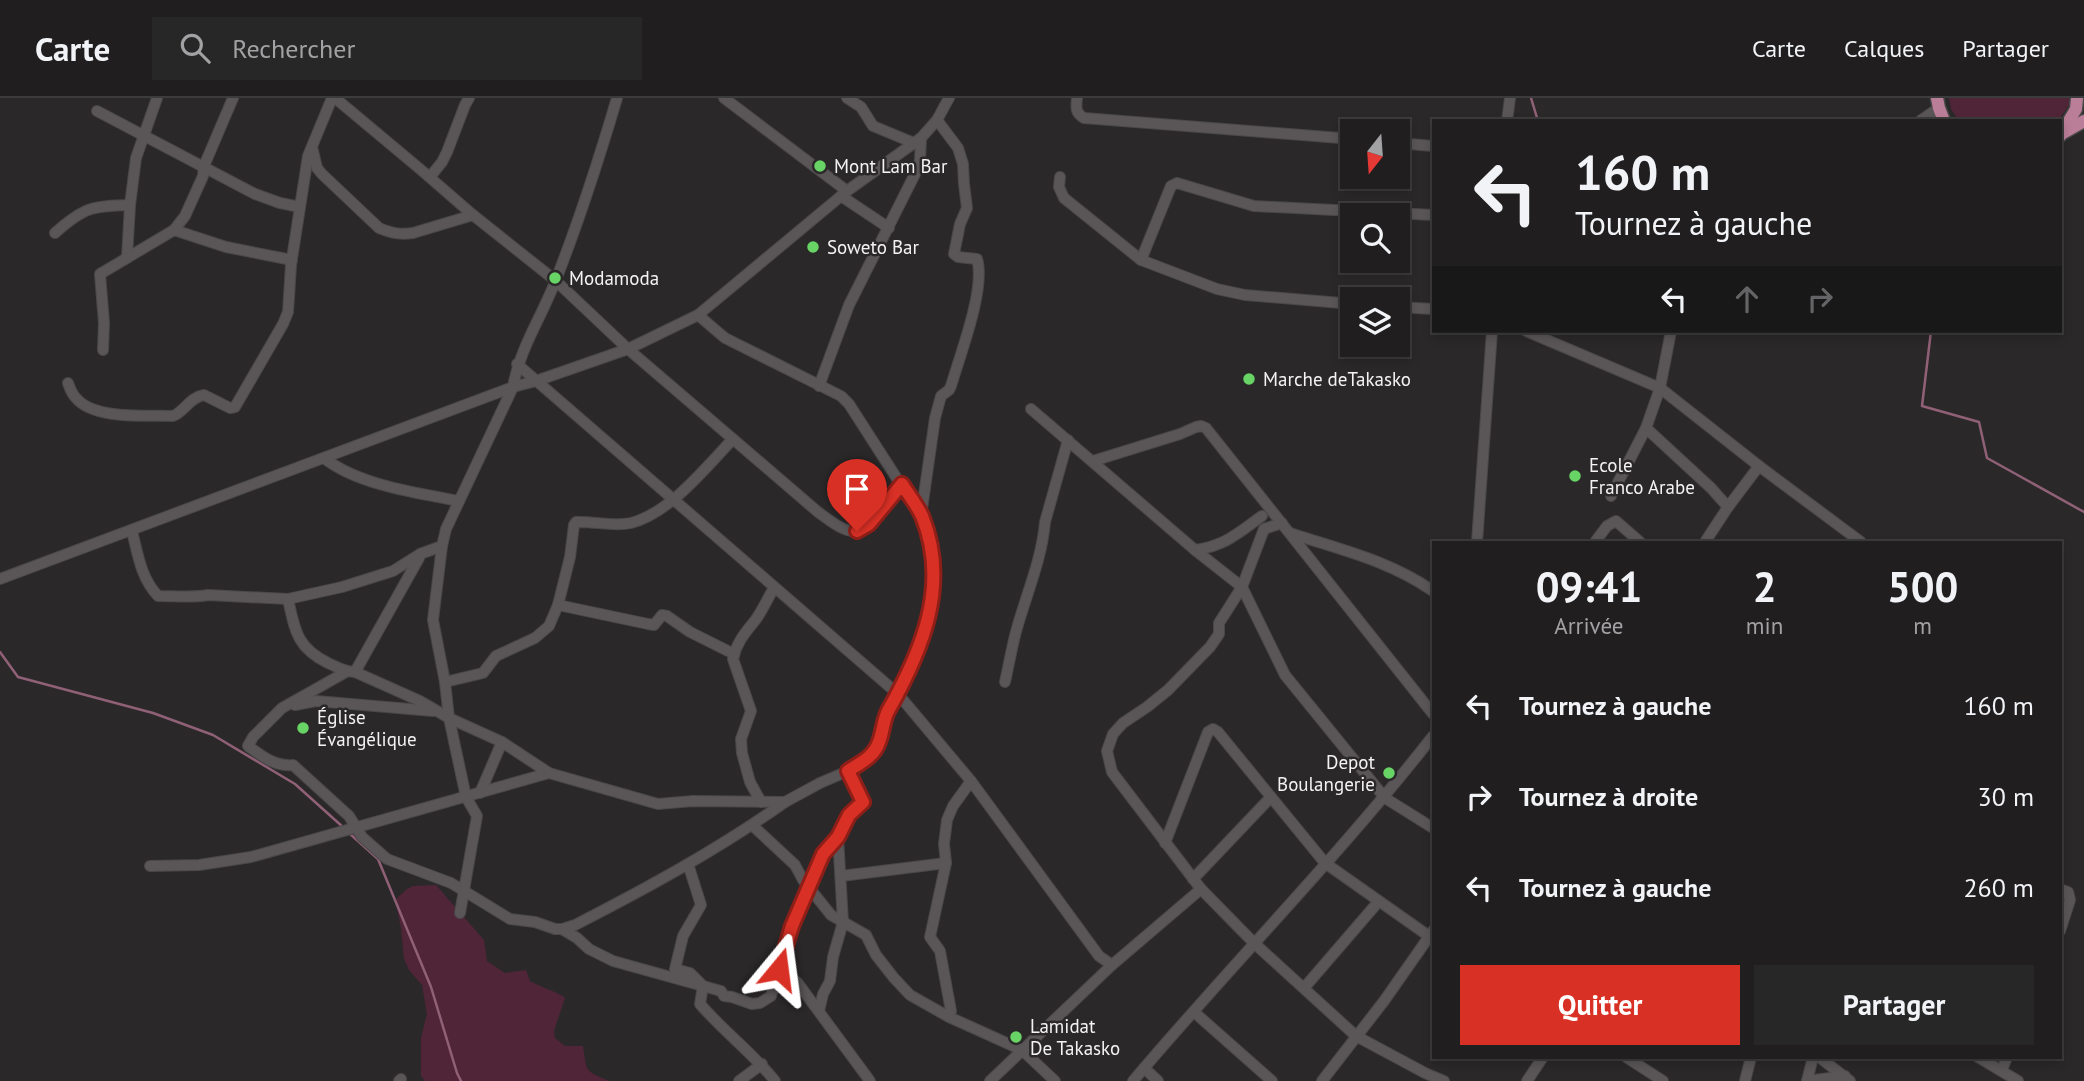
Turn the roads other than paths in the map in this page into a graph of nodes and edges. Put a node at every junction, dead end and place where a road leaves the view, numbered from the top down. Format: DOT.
graph roads {
  1 [pos="157,98"];
  2 [pos="233,98"];
  3 [pos="334,98"];
  4 [pos="469,98"];
  5 [pos="617,98"];
  6 [pos="724,98"];
  7 [pos="848,98"];
  8 [pos="949,98"];
  9 [pos="1077,98"];
  10 [pos="1510,98"];
  11 [pos="2077,98"];
  12 [pos="1935,101"];
  13 [pos="97,111"];
  14 [pos="1507,119"];
  15 [pos="1922,119"];
  16 [pos="1943,119"];
  17 [pos="937,120"];
  18 [pos="2084,121"];
  19 [pos="2062,133"];
  20 [pos="2062,134"];
  21 [pos="143,135"];
  22 [pos="1340,138"];
  23 [pos="917,141"];
  24 [pos="1410,144"];
  25 [pos="312,146"];
  26 [pos="1432,146"];
  27 [pos="204,166"];
  28 [pos="317,168"];
  29 [pos="305,171"];
  30 [pos="430,177"];
  31 [pos="1060,177"];
  32 [pos="844,194"];
  33 [pos="130,205"];
  34 [pos="300,207"];
  35 [pos="473,215"];
  36 [pos="1432,215"];
  37 [pos="889,228"];
  38 [pos="174,230"];
  39 [pos="55,233"];
  40 [pos="127,258"];
  41 [pos="292,260"];
  42 [pos="1140,260"];
  43 [pos="556,281"];
  44 [pos="1340,303"];
  45 [pos="1410,308"];
  46 [pos="1432,309"];
  47 [pos="698,315"];
  48 [pos="1492,333"];
  49 [pos="1531,333"];
  50 [pos="1671,333"];
  51 [pos="628,349"];
  52 [pos="103,350"];
  53 [pos="517,365"];
  54 [pos="536,381"];
  55 [pos="68,383"];
  56 [pos="819,386"];
  57 [pos="513,387"];
  58 [pos="1660,388"];
  59 [pos="1031,409"];
  60 [pos="1646,428"];
  61 [pos="733,439"];
  62 [pos="1068,440"];
  63 [pos="324,458"];
  64 [pos="1093,461"];
  65 [pos="1759,466"];
  66 [pos="902,484"];
  67 [pos="1260,496"];
  68 [pos="1611,496"];
  69 [pos="459,501"];
  70 [pos="673,501"];
  71 [pos="1728,507"];
  72 [pos="921,516"];
  73 [pos="1262,516"];
  74 [pos="1282,523"];
  75 [pos="1264,529"];
  76 [pos="132,531"];
  77 [pos="1289,533"];
  78 [pos="1476,541"];
  79 [pos="1596,541"];
  80 [pos="1639,541"];
  81 [pos="1709,541"];
  82 [pos="1860,541"];
  83 [pos="442,546"];
  84 [pos="1195,550"];
  85 [pos="421,554"];
  86 [pos="0,579"];
  87 [pos="1242,587"];
  88 [pos="774,588"];
  89 [pos="1432,590"];
  90 [pos="288,599"];
  91 [pos="558,605"];
  92 [pos="734,654"];
  93 [pos="350,671"];
  94 [pos="445,682"];
  95 [pos="1005,682"];
  96 [pos="898,694"];
  97 [pos="282,708"];
  98 [pos="1432,713"];
  99 [pos="445,715"];
  100 [pos="1432,737"];
  101 [pos="502,742"];
  102 [pos="848,771"];
  103 [pos="549,773"];
  104 [pos="971,781"];
  105 [pos="480,793"];
  106 [pos="466,797"];
  107 [pos="1271,797"];
  108 [pos="1385,798"];
  109 [pos="761,802"];
  110 [pos="785,802"];
  111 [pos="752,825"];
  112 [pos="357,827"];
  113 [pos="1432,827"];
  114 [pos="838,837"];
  115 [pos="1165,843"];
  116 [pos="946,863"];
  117 [pos="1325,863"];
  118 [pos="688,864"];
  119 [pos="150,866"];
  120 [pos="841,876"];
  121 [pos="1193,879"];
  122 [pos="809,887"];
  123 [pos="1201,889"];
  124 [pos="2062,890"];
  125 [pos="464,891"];
  126 [pos="1379,901"];
  127 [pos="460,914"];
  128 [pos="843,922"];
  129 [pos="2062,925"];
  130 [pos="562,929"];
  131 [pos="1432,936"];
  132 [pos="1254,943"];
  133 [pos="1112,965"];
  134 [pos="779,969"];
  135 [pos="703,986"];
  136 [pos="1304,988"];
  137 [pos="819,1011"];
  138 [pos="1194,1012"];
  139 [pos="949,1017"];
  140 [pos="1356,1036"];
  141 [pos="1022,1050"];
  142 [pos="1542,1059"];
  143 [pos="1629,1059"];
  144 [pos="1750,1059"];
  145 [pos="1812,1059"];
  146 [pos="1822,1059"];
  147 [pos="1982,1059"];
  148 [pos="2006,1059"];
  149 [pos="762,1064"];
  150 [pos="1144,1068"];
  151 [pos="2002,1070"];
  152 [pos="1847,1079"];
  153 [pos="739,1081"];
  154 [pos="775,1081"];
  155 [pos="870,1081"];
  156 [pos="990,1081"];
  157 [pos="1055,1081"];
  158 [pos="1133,1081"];
  159 [pos="1157,1081"];
  160 [pos="1272,1081"];
  161 [pos="1322,1081"];
  162 [pos="1444,1081"];
  163 [pos="1527,1081"];
  164 [pos="1663,1081"];
  165 [pos="1745,1081"];
  166 [pos="1807,1081"];
  167 [pos="2018,1081"];
  1 -- 21 [label="street"];
  2 -- 27 [label="street"];
  3 -- 25 [label="street"];
  3 -- 30 [label="street"];
  4 -- 30 [label="street"];
  5 -- 43 [label="street"];
  6 -- 32 [label="street"];
  7 -- 23 [label="street"];
  8 -- 17 [label="street"];
  9 -- 22 [label="street"];
  10 -- 14 [label="street"];
  11 -- 19 [label="main road"];
  12 -- 15 [label="street"];
  12 -- 16 [label="main road"];
  13 -- 21 [label="street"];
  17 -- 23 [label="street"];
  17 -- 72 [label="street"];
  18 -- 20 [label="main road"];
  21 -- 27 [label="street"];
  21 -- 33 [label="street"];
  23 -- 32 [label="street"];
  23 -- 37 [label="street"];
  24 -- 26 [label="street"];
  25 -- 28 [label="street"];
  25 -- 29 [label="street"];
  27 -- 34 [label="street"];
  27 -- 38 [label="street"];
  28 -- 29 [label="street"];
  28 -- 35 [label="street"];
  29 -- 34 [label="street"];
  30 -- 35 [label="street"];
  31 -- 42 [label="street"];
  32 -- 37 [label="street"];
  32 -- 47 [label="street"];
  33 -- 39 [label="street"];
  33 -- 40 [label="street"];
  34 -- 41 [label="street"];
  35 -- 43 [label="street"];
  36 -- 42 [label="street"];
  37 -- 56 [label="street"];
  38 -- 40 [label="street"];
  38 -- 41 [label="street"];
  40 -- 52 [label="street"];
  41 -- 55 [label="street"];
  42 -- 44 [label="street"];
  43 -- 51 [label="street"];
  43 -- 53 [label="street"];
  45 -- 46 [label="street"];
  47 -- 51 [label="street"];
  47 -- 56 [label="street"];
  48 -- 78 [label="street"];
  49 -- 58 [label="street"];
  50 -- 58 [label="street"];
  51 -- 54 [label="street"];
  51 -- 61 [label="street"];
  53 -- 54 [label="street"];
  53 -- 57 [label="street"];
  54 -- 57 [label="street"];
  54 -- 70 [label="street"];
  56 -- 66 [label="street"];
  57 -- 63 [label="street"];
  57 -- 69 [label="street"];
  58 -- 60 [label="street"];
  58 -- 65 [label="street"];
  59 -- 62 [label="street"];
  60 -- 68 [label="street"];
  60 -- 71 [label="street"];
  61 -- 66 [label="street"];
  61 -- 70 [label="street"];
  62 -- 64 [label="street"];
  62 -- 95 [label="street"];
  63 -- 69 [label="street"];
  63 -- 76 [label="street"];
  64 -- 67 [label="street"];
  64 -- 84 [label="street"];
  65 -- 71 [label="street"];
  65 -- 82 [label="street"];
  66 -- 72 [label="street"];
  67 -- 73 [label="street"];
  67 -- 74 [label="street"];
  69 -- 83 [label="street"];
  70 -- 88 [label="street"];
  70 -- 91 [label="street"];
  71 -- 81 [label="street"];
  72 -- 96 [label="street"];
  73 -- 75 [label="street"];
  73 -- 84 [label="street"];
  74 -- 75 [label="street"];
  74 -- 77 [label="street"];
  75 -- 87 [label="street"];
  76 -- 86 [label="street"];
  76 -- 90 [label="street"];
  77 -- 89 [label="street"];
  77 -- 98 [label="street"];
  79 -- 80 [label="street"];
  83 -- 85 [label="street"];
  83 -- 94 [label="street"];
  84 -- 87 [label="street"];
  85 -- 90 [label="street"];
  85 -- 93 [label="street"];
  87 -- 108 [label="street"];
  87 -- 115 [label="street"];
  88 -- 92 [label="street"];
  88 -- 96 [label="street"];
  90 -- 93 [label="street"];
  91 -- 92 [label="street"];
  91 -- 94 [label="street"];
  92 -- 109 [label="street"];
  93 -- 97 [label="street"];
  93 -- 99 [label="street"];
  94 -- 99 [label="street"];
  96 -- 102 [label="street"];
  96 -- 104 [label="street"];
  97 -- 99 [label="street"];
  97 -- 112 [label="street"];
  99 -- 101 [label="street"];
  99 -- 106 [label="street"];
  100 -- 108 [label="street"];
  101 -- 103 [label="street"];
  101 -- 105 [label="street"];
  102 -- 110 [label="street"];
  102 -- 114 [label="street"];
  103 -- 105 [label="street"];
  103 -- 109 [label="street"];
  104 -- 116 [label="street"];
  104 -- 133 [label="street"];
  105 -- 106 [label="street"];
  106 -- 112 [label="street"];
  106 -- 125 [label="street"];
  107 -- 115 [label="street"];
  107 -- 117 [label="street"];
  107 -- 121 [label="street"];
  108 -- 113 [label="street"];
  108 -- 117 [label="street"];
  109 -- 110 [label="street"];
  110 -- 111 [label="street"];
  111 -- 118 [label="street"];
  111 -- 122 [label="street"];
  112 -- 119 [label="street"];
  112 -- 125 [label="street"];
  114 -- 120 [label="street"];
  114 -- 122 [label="street"];
  115 -- 121 [label="street"];
  116 -- 120 [label="street"];
  116 -- 139 [label="street"];
  117 -- 126 [label="street"];
  117 -- 132 [label="street"];
  118 -- 130 [label="street"];
  118 -- 135 [label="street"];
  120 -- 128 [label="street"];
  121 -- 123 [label="street"];
  122 -- 128 [label="street"];
  122 -- 134 [label="street"];
  123 -- 132 [label="street"];
  123 -- 133 [label="street"];
  124 -- 129 [label="street"];
  125 -- 127 [label="street"];
  125 -- 130 [label="street"];
  126 -- 131 [label="street"];
  126 -- 136 [label="street"];
  128 -- 137 [label="street"];
  128 -- 139 [label="street"];
  130 -- 135 [label="street"];
  131 -- 140 [label="street"];
  132 -- 136 [label="street"];
  132 -- 138 [label="street"];
  133 -- 141 [label="street"];
  134 -- 135 [label="street"];
  134 -- 137 [label="street"];
  135 -- 149 [label="street"];
  136 -- 140 [label="street"];
  137 -- 155 [label="street"];
  138 -- 150 [label="street"];
  138 -- 160 [label="street"];
  139 -- 141 [label="street"];
  140 -- 161 [label="street"];
  140 -- 162 [label="street"];
  141 -- 156 [label="street"];
  141 -- 157 [label="street"];
  142 -- 163 [label="street"];
  143 -- 164 [label="street"];
  144 -- 165 [label="street"];
  145 -- 166 [label="street"];
  146 -- 152 [label="street"];
  147 -- 151 [label="street"];
  148 -- 151 [label="street"];
  149 -- 153 [label="street"];
  149 -- 154 [label="street"];
  150 -- 158 [label="street"];
  150 -- 159 [label="street"];
  151 -- 167 [label="street"];
  152 -- 166 [label="street"];
}
